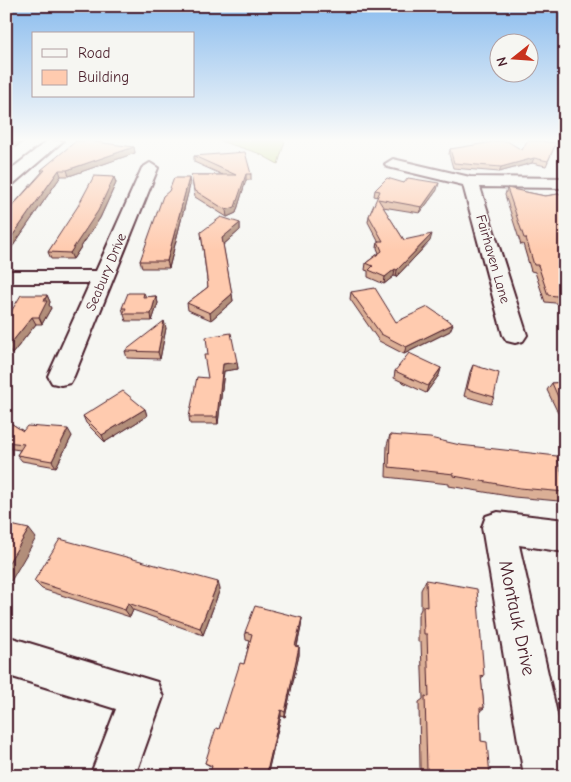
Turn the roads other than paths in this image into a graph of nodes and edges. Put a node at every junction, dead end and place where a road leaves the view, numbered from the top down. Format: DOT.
graph roads {
  1 [pos="146,177"];
  2 [pos="451,177"];
  3 [pos="470,182"];
  4 [pos="565,183"];
  5 [pos="6,277"];
  6 [pos="104,277"];
  7 [pos="515,335"];
  8 [pos="61,376"];
  9 [pos="565,536"];
  10 [pos="6,655"];
  11 [pos="112,776"];
  12 [pos="546,776"];
  1 -- 6 [label="street, Seabury Drive"];
  2 -- 3 [label="street"];
  3 -- 4 [label="street"];
  3 -- 7 [label="street, Fairhaven Lane"];
  5 -- 6 [label="street"];
  6 -- 8 [label="street, Seabury Drive"];
  9 -- 12 [label="street, Montauk Drive"];
  10 -- 11 [label="street"];
}
